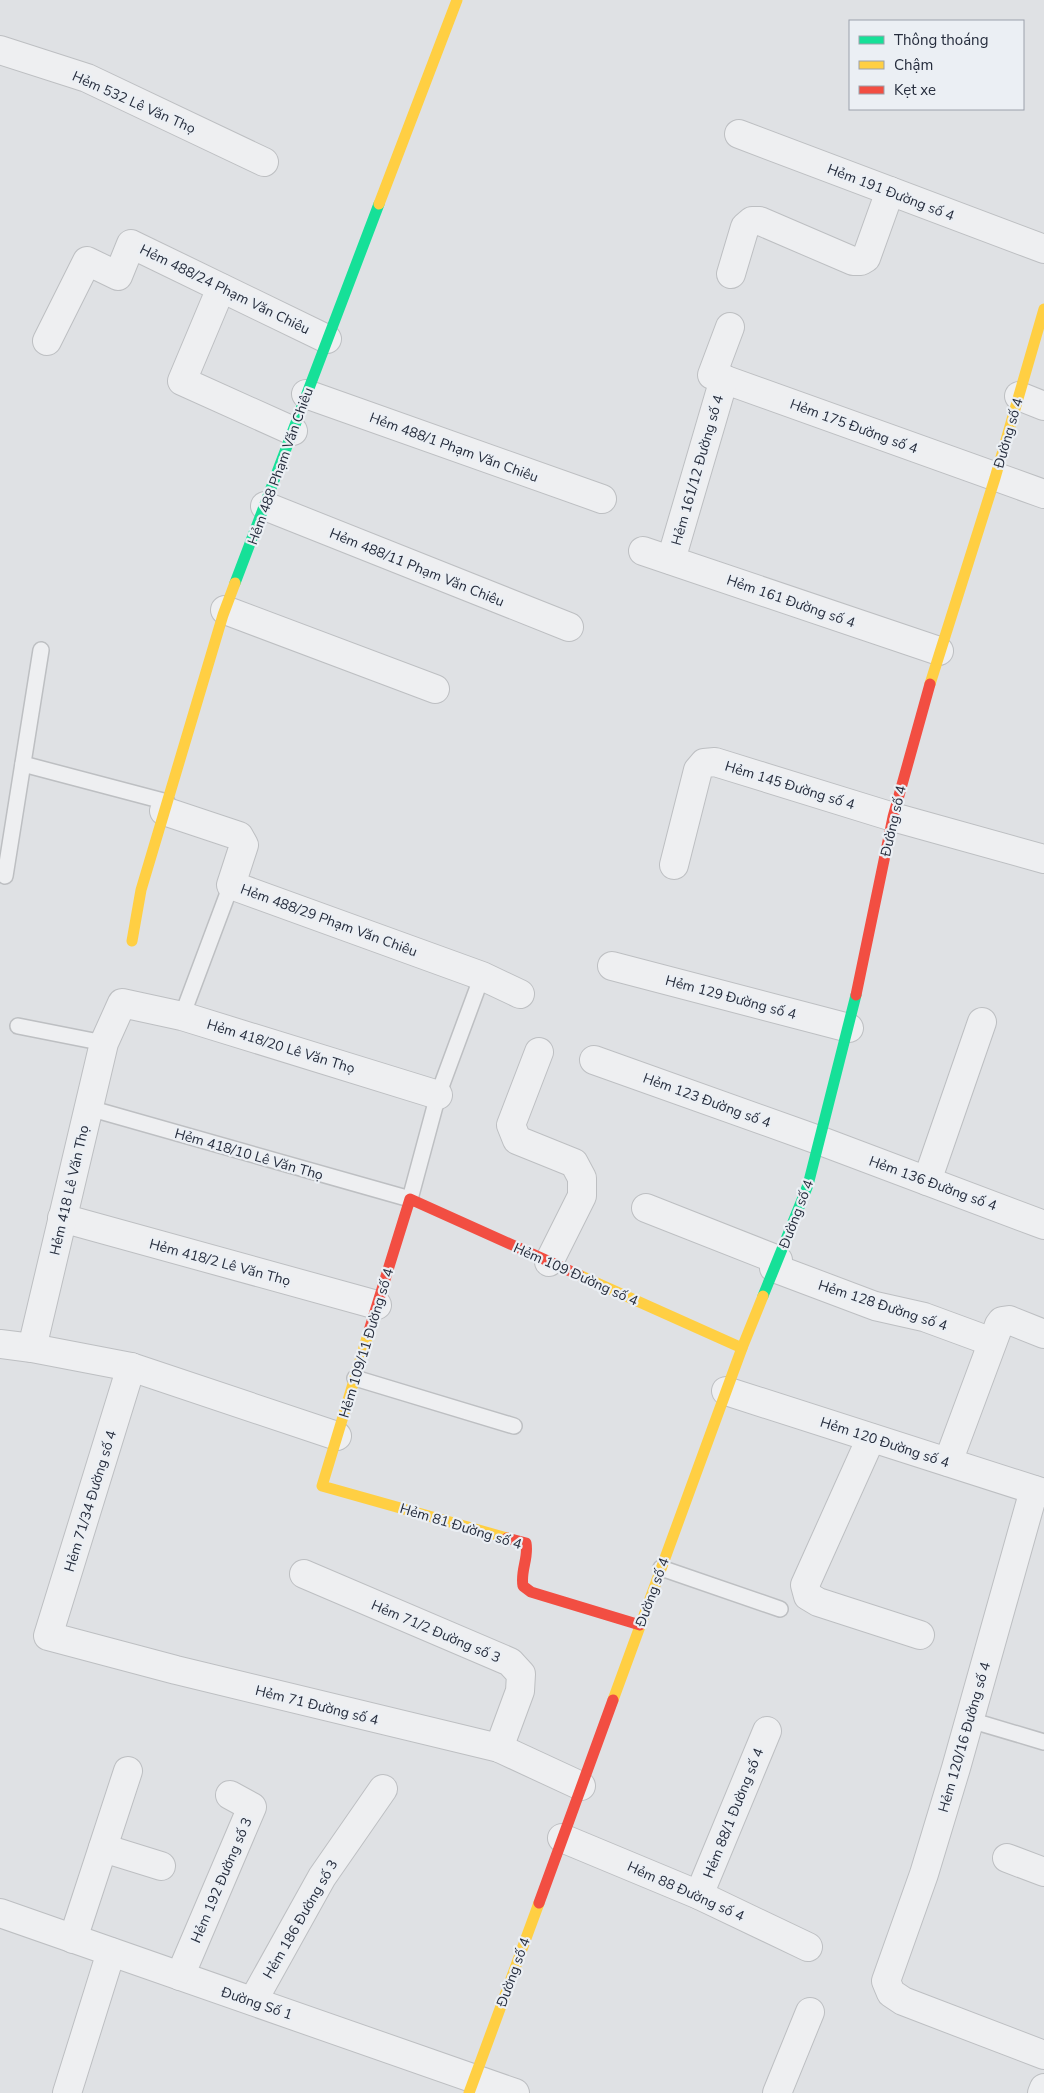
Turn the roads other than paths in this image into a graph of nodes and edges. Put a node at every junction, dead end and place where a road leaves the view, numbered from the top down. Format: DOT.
graph roads {
  1 [pos="457,0"];
  2 [pos="0,50"];
  3 [pos="739,134"];
  4 [pos="264,162"];
  5 [pos="890,191"];
  6 [pos="1044,249"];
  7 [pos="731,274"];
  8 [pos="221,288"];
  9 [pos="1044,309"];
  10 [pos="730,327"];
  11 [pos="327,339"];
  12 [pos="47,341"];
  13 [pos="718,377"];
  14 [pos="306,394"];
  15 [pos="1019,396"];
  16 [pos="1044,406"];
  17 [pos="293,431"];
  18 [pos="995,478"];
  19 [pos="1044,494"];
  20 [pos="602,499"];
  21 [pos="265,506"];
  22 [pos="643,551"];
  23 [pos="671,560"];
  24 [pos="225,610"];
  25 [pos="569,627"];
  26 [pos="41,650"];
  27 [pos="939,651"];
  28 [pos="435,689"];
  29 [pos="23,764"];
  30 [pos="165,806"];
  31 [pos="893,817"];
  32 [pos="1044,859"];
  33 [pos="674,865"];
  34 [pos="5,876"];
  35 [pos="231,885"];
  36 [pos="132,941"];
  37 [pos="612,966"];
  38 [pos="482,976"];
  39 [pos="520,994"];
  40 [pos="122,1003"];
  41 [pos="182,1016"];
  42 [pos="982,1022"];
  43 [pos="18,1026"];
  44 [pos="849,1028"];
  45 [pos="104,1043"];
  46 [pos="539,1052"];
  47 [pos="594,1060"];
  48 [pos="438,1095"];
  49 [pos="89,1108"];
  50 [pos="821,1141"];
  51 [pos="928,1181"];
  52 [pos="410,1199"];
  53 [pos="646,1208"];
  54 [pos="62,1218"];
  55 [pos="1044,1225"];
  56 [pos="549,1262"];
  57 [pos="776,1264"];
  58 [pos="377,1305"];
  59 [pos="1044,1334"];
  60 [pos="992,1342"];
  61 [pos="0,1344"];
  62 [pos="32,1348"];
  63 [pos="742,1348"];
  64 [pos="131,1367"];
  65 [pos="355,1378"];
  66 [pos="726,1391"];
  67 [pos="514,1426"];
  68 [pos="337,1436"];
  69 [pos="871,1438"];
  70 [pos="948,1462"];
  71 [pos="322,1486"];
  72 [pos="1039,1491"];
  73 [pos="661,1568"];
  74 [pos="304,1574"];
  75 [pos="780,1609"];
  76 [pos="640,1625"];
  77 [pos="920,1635"];
  78 [pos="48,1636"];
  79 [pos="970,1720"];
  80 [pos="766,1731"];
  81 [pos="1044,1742"];
  82 [pos="499,1748"];
  83 [pos="128,1771"];
  84 [pos="581,1786"];
  85 [pos="384,1790"];
  86 [pos="230,1795"];
  87 [pos="562,1838"];
  88 [pos="103,1848"];
  89 [pos="1007,1858"];
  90 [pos="161,1866"];
  91 [pos="1044,1872"];
  92 [pos="699,1895"];
  93 [pos="0,1913"];
  94 [pos="73,1939"];
  95 [pos="808,1947"];
  96 [pos="111,1952"];
  97 [pos="180,1976"];
  98 [pos="253,2002"];
  99 [pos="810,2012"];
  100 [pos="1044,2055"];
  101 [pos="471,2086"];
  102 [pos="1044,2088"];
  103 [pos="67,2093"];
  104 [pos="515,2093"];
  105 [pos="777,2093"];
  106 [pos="1042,2093"];
  1 -- 11 [label="street, Hẻm 488 Phạm Văn Chiêu"];
  2 -- 4 [label="street, Hẻm 532 Lê Văn Thọ"];
  3 -- 5 [label="street, Hẻm 191 Đường số 4"];
  5 -- 6 [label="street, Hẻm 191 Đường số 4"];
  5 -- 7 [label="street"];
  8 -- 11 [label="street, Hẻm 488/24 Phạm Văn Chiêu"];
  8 -- 12 [label="street, Hẻm 488/24 Phạm Văn Chiêu"];
  8 -- 17 [label="street"];
  9 -- 15 [label="street, Đường số 4"];
  10 -- 13 [label="street, Hẻm 161/12 Đường số 4"];
  11 -- 14 [label="street, Hẻm 488 Phạm Văn Chiêu"];
  13 -- 18 [label="street, Hẻm 175 Đường số 4"];
  13 -- 23 [label="street, Hẻm 161/12 Đường số 4"];
  14 -- 17 [label="street, Hẻm 488 Phạm Văn Chiêu"];
  14 -- 20 [label="street, Hẻm 488/1 Phạm Văn Chiêu"];
  15 -- 16 [label="street"];
  15 -- 18 [label="street, Đường số 4"];
  17 -- 21 [label="street, Hẻm 488 Phạm Văn Chiêu"];
  18 -- 19 [label="street, Hẻm 175 Đường số 4"];
  18 -- 27 [label="street, Đường số 4"];
  21 -- 24 [label="street, Hẻm 488 Phạm Văn Chiêu"];
  21 -- 25 [label="street, Hẻm 488/11 Phạm Văn Chiêu"];
  22 -- 23 [label="street, Hẻm 161 Đường số 4"];
  23 -- 27 [label="street, Hẻm 161 Đường số 4"];
  24 -- 28 [label="street"];
  24 -- 30 [label="street, Hẻm 488 Phạm Văn Chiêu"];
  26 -- 29 [label="lane"];
  27 -- 31 [label="street, Đường số 4"];
  29 -- 30 [label="lane"];
  29 -- 34 [label="lane"];
  30 -- 35 [label="street, Hẻm 488/29 Phạm Văn Chiêu"];
  30 -- 36 [label="street, Hẻm 488 Phạm Văn Chiêu"];
  31 -- 32 [label="street, Hẻm 145 Đường số 4"];
  31 -- 33 [label="street, Hẻm 145 Đường số 4"];
  31 -- 44 [label="street, Đường số 4"];
  35 -- 38 [label="street, Hẻm 488/29 Phạm Văn Chiêu"];
  35 -- 41 [label="lane"];
  37 -- 44 [label="street, Hẻm 129 Đường số 4"];
  38 -- 39 [label="street, Hẻm 488/29 Phạm Văn Chiêu"];
  38 -- 48 [label="lane"];
  40 -- 41 [label="street, Hẻm 418/20 Lê Văn Thọ"];
  40 -- 45 [label="street, Hẻm 418 Lê Văn Thọ"];
  41 -- 48 [label="street, Hẻm 418/20 Lê Văn Thọ"];
  42 -- 51 [label="street"];
  43 -- 45 [label="lane"];
  44 -- 50 [label="street, Đường số 4"];
  45 -- 49 [label="street, Hẻm 418 Lê Văn Thọ"];
  46 -- 56 [label="street"];
  47 -- 50 [label="street, Hẻm 123 Đường số 4"];
  48 -- 52 [label="lane"];
  49 -- 52 [label="lane, Hẻm 418/10 Lê Văn Thọ"];
  49 -- 54 [label="street, Hẻm 418 Lê Văn Thọ"];
  50 -- 51 [label="street, Hẻm 136 Đường số 4"];
  50 -- 57 [label="street, Đường số 4"];
  51 -- 55 [label="street, Hẻm 136 Đường số 4"];
  52 -- 56 [label="street, Hẻm 109 Đường số 4"];
  52 -- 58 [label="street, Hẻm 109/11 Đường số 4"];
  53 -- 57 [label="street, Hẻm 128 Đường số 4"];
  54 -- 58 [label="street, Hẻm 418/2 Lê Văn Thọ"];
  54 -- 62 [label="street, Hẻm 418 Lê Văn Thọ"];
  56 -- 63 [label="street, Hẻm 109 Đường số 4"];
  57 -- 60 [label="street, Hẻm 128 Đường số 4"];
  57 -- 63 [label="street, Đường số 4"];
  58 -- 65 [label="street, Hẻm 109/11 Đường số 4"];
  59 -- 60 [label="street"];
  60 -- 70 [label="street"];
  61 -- 62 [label="street"];
  62 -- 64 [label="street"];
  63 -- 66 [label="street, Đường số 4"];
  64 -- 68 [label="street"];
  64 -- 78 [label="street, Hẻm 71/34 Đường số 4"];
  65 -- 67 [label="lane"];
  65 -- 68 [label="street, Hẻm 109/11 Đường số 4"];
  66 -- 69 [label="street, Hẻm 120 Đường số 4"];
  66 -- 73 [label="street, Đường số 4"];
  68 -- 71 [label="street, Hẻm 109/11 Đường số 4"];
  69 -- 70 [label="street, Hẻm 120 Đường số 4"];
  69 -- 77 [label="street"];
  70 -- 72 [label="street, Hẻm 120 Đường số 4"];
  71 -- 76 [label="street, Hẻm 81 Đường số 4"];
  72 -- 79 [label="street, Hẻm 120/16 Đường số 4"];
  73 -- 75 [label="lane"];
  73 -- 76 [label="street, Đường số 4"];
  74 -- 82 [label="street, Hẻm 71/2 Đường số 3"];
  76 -- 84 [label="street, Đường số 4"];
  78 -- 82 [label="street, Hẻm 71 Đường số 4"];
  79 -- 81 [label="lane"];
  79 -- 100 [label="street, Hẻm 120/16 Đường số 4"];
  80 -- 92 [label="street, Hẻm 88/1 Đường số 4"];
  82 -- 84 [label="street, Hẻm 71 Đường số 4"];
  83 -- 88 [label="street"];
  84 -- 87 [label="street, Đường số 4"];
  85 -- 98 [label="street, Hẻm 186 Đường số 3"];
  86 -- 97 [label="street, Hẻm 192 Đường số 3"];
  87 -- 92 [label="street, Hẻm 88 Đường số 4"];
  87 -- 101 [label="street, Đường số 4"];
  88 -- 90 [label="street"];
  88 -- 94 [label="street"];
  89 -- 91 [label="street"];
  92 -- 95 [label="street, Hẻm 88 Đường số 4"];
  93 -- 94 [label="street, Đường Số 1"];
  94 -- 96 [label="street, Đường Số 1"];
  96 -- 97 [label="street, Đường Số 1"];
  96 -- 103 [label="street"];
  97 -- 98 [label="street, Đường Số 1"];
  98 -- 101 [label="street, Đường Số 1"];
  99 -- 105 [label="street"];
  101 -- 104 [label="street, Đường Số 1"];
  102 -- 106 [label="street"];
}
